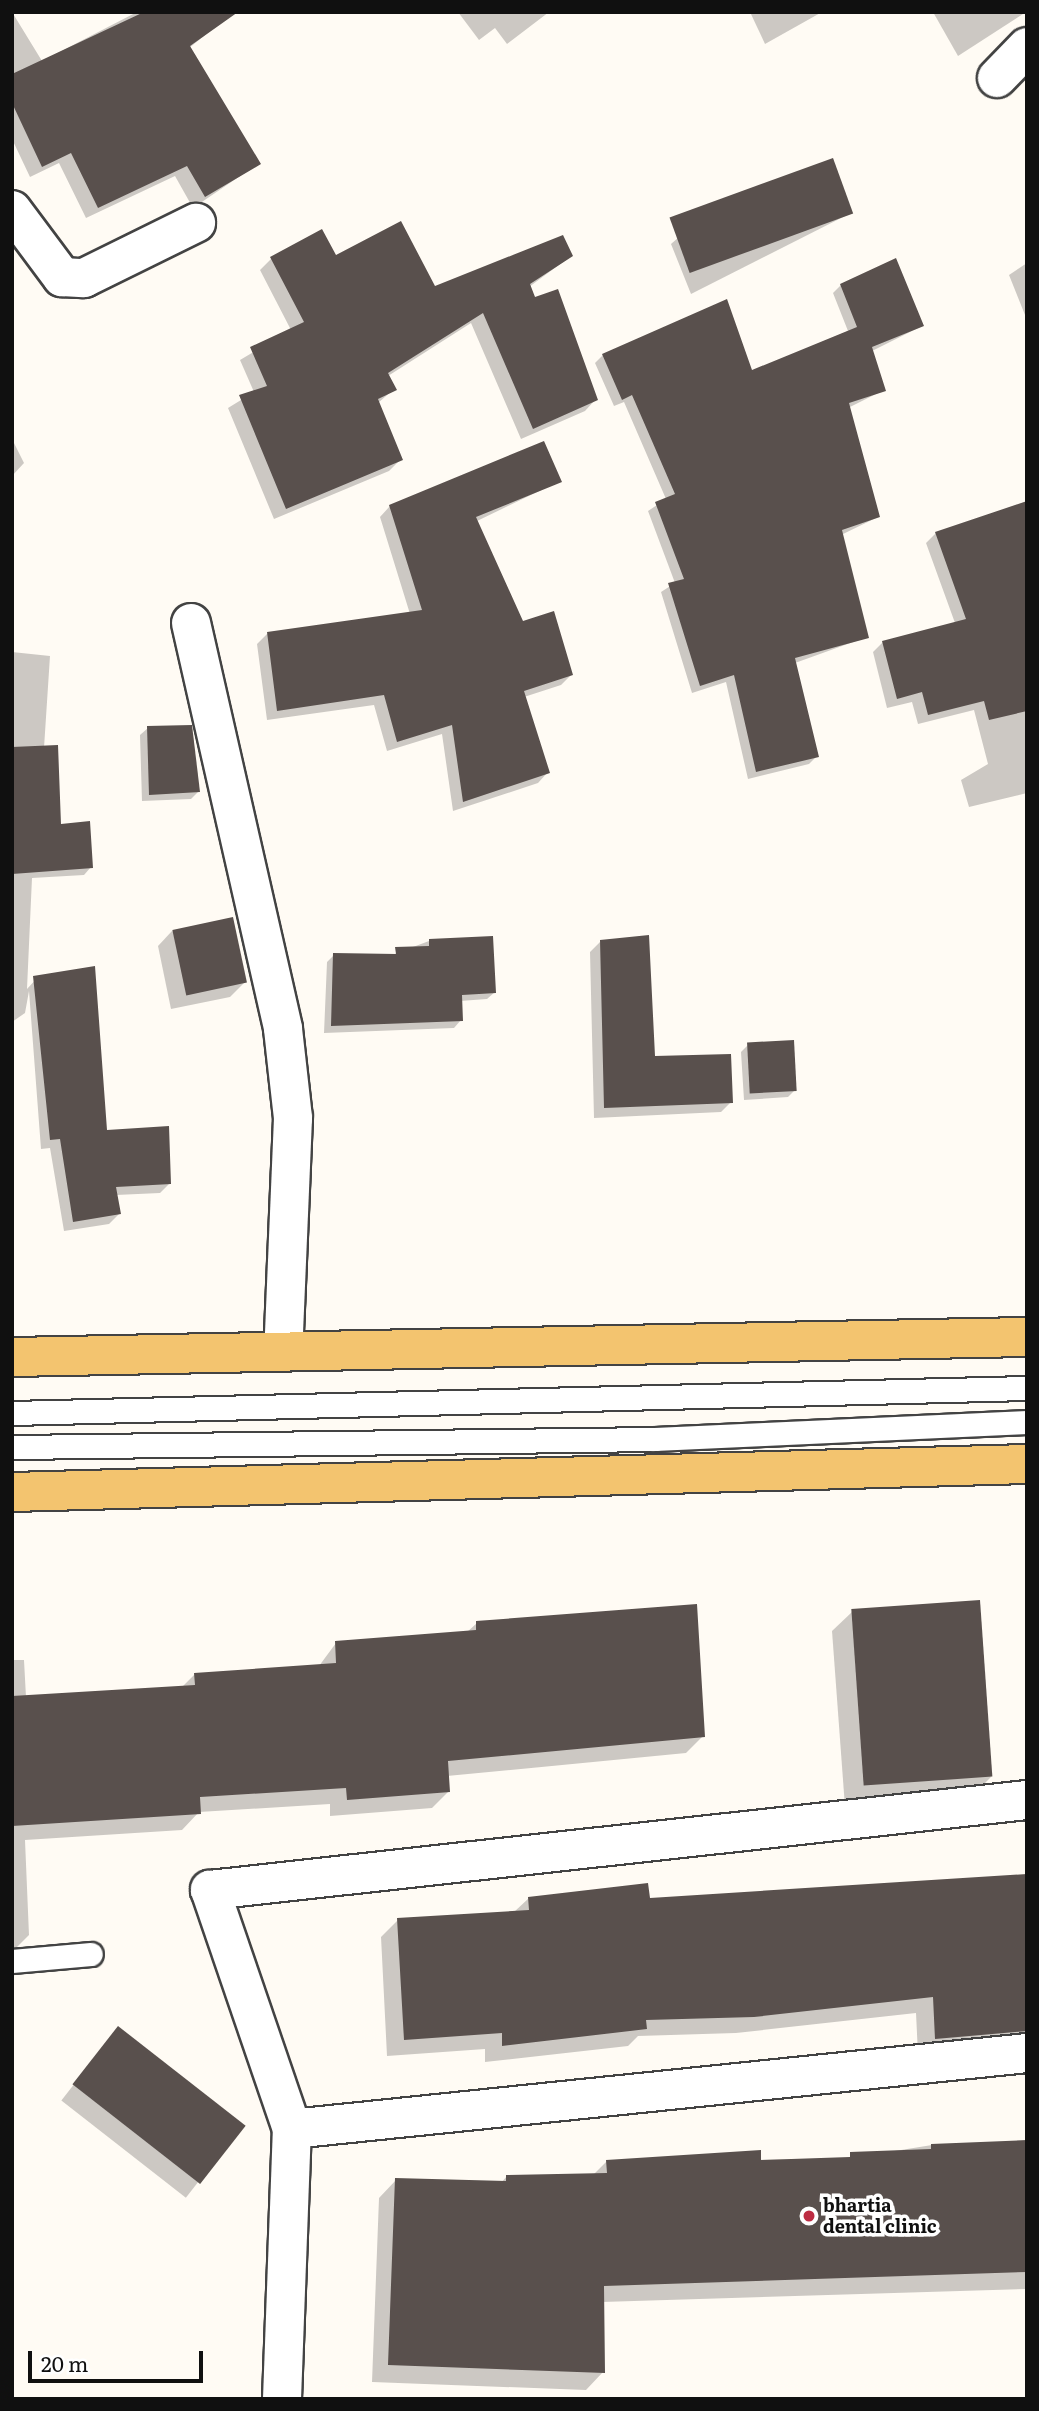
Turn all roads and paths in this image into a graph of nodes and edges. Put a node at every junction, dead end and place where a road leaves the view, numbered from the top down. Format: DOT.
graph roads {
  1 [pos="1027,47"];
  2 [pos="997,78"];
  3 [pos="12,210"];
  4 [pos="196,223"];
  5 [pos="191,623"];
  6 [pos="1027,1337"];
  7 [pos="283,1352"];
  8 [pos="12,1357"];
  9 [pos="1027,1388"];
  10 [pos="12,1413"];
  11 [pos="1027,1422"];
  12 [pos="12,1447"];
  13 [pos="1027,1464"];
  14 [pos="12,1492"];
  15 [pos="1027,1800"];
  16 [pos="91,1954"];
  17 [pos="12,1961"];
  18 [pos="1027,2053"];
  19 [pos="292,2129"];
  20 [pos="282,2399"];
  1 -- 2 [label="street"];
  3 -- 4 [label="street"];
  5 -- 7 [label="street"];
  6 -- 7 [label="main road"];
  7 -- 8 [label="main road"];
  9 -- 10 [label="lane"];
  11 -- 12 [label="lane"];
  13 -- 14 [label="main road"];
  15 -- 19 [label="street"];
  16 -- 17 [label="lane"];
  18 -- 19 [label="street"];
  19 -- 20 [label="street"];
}
